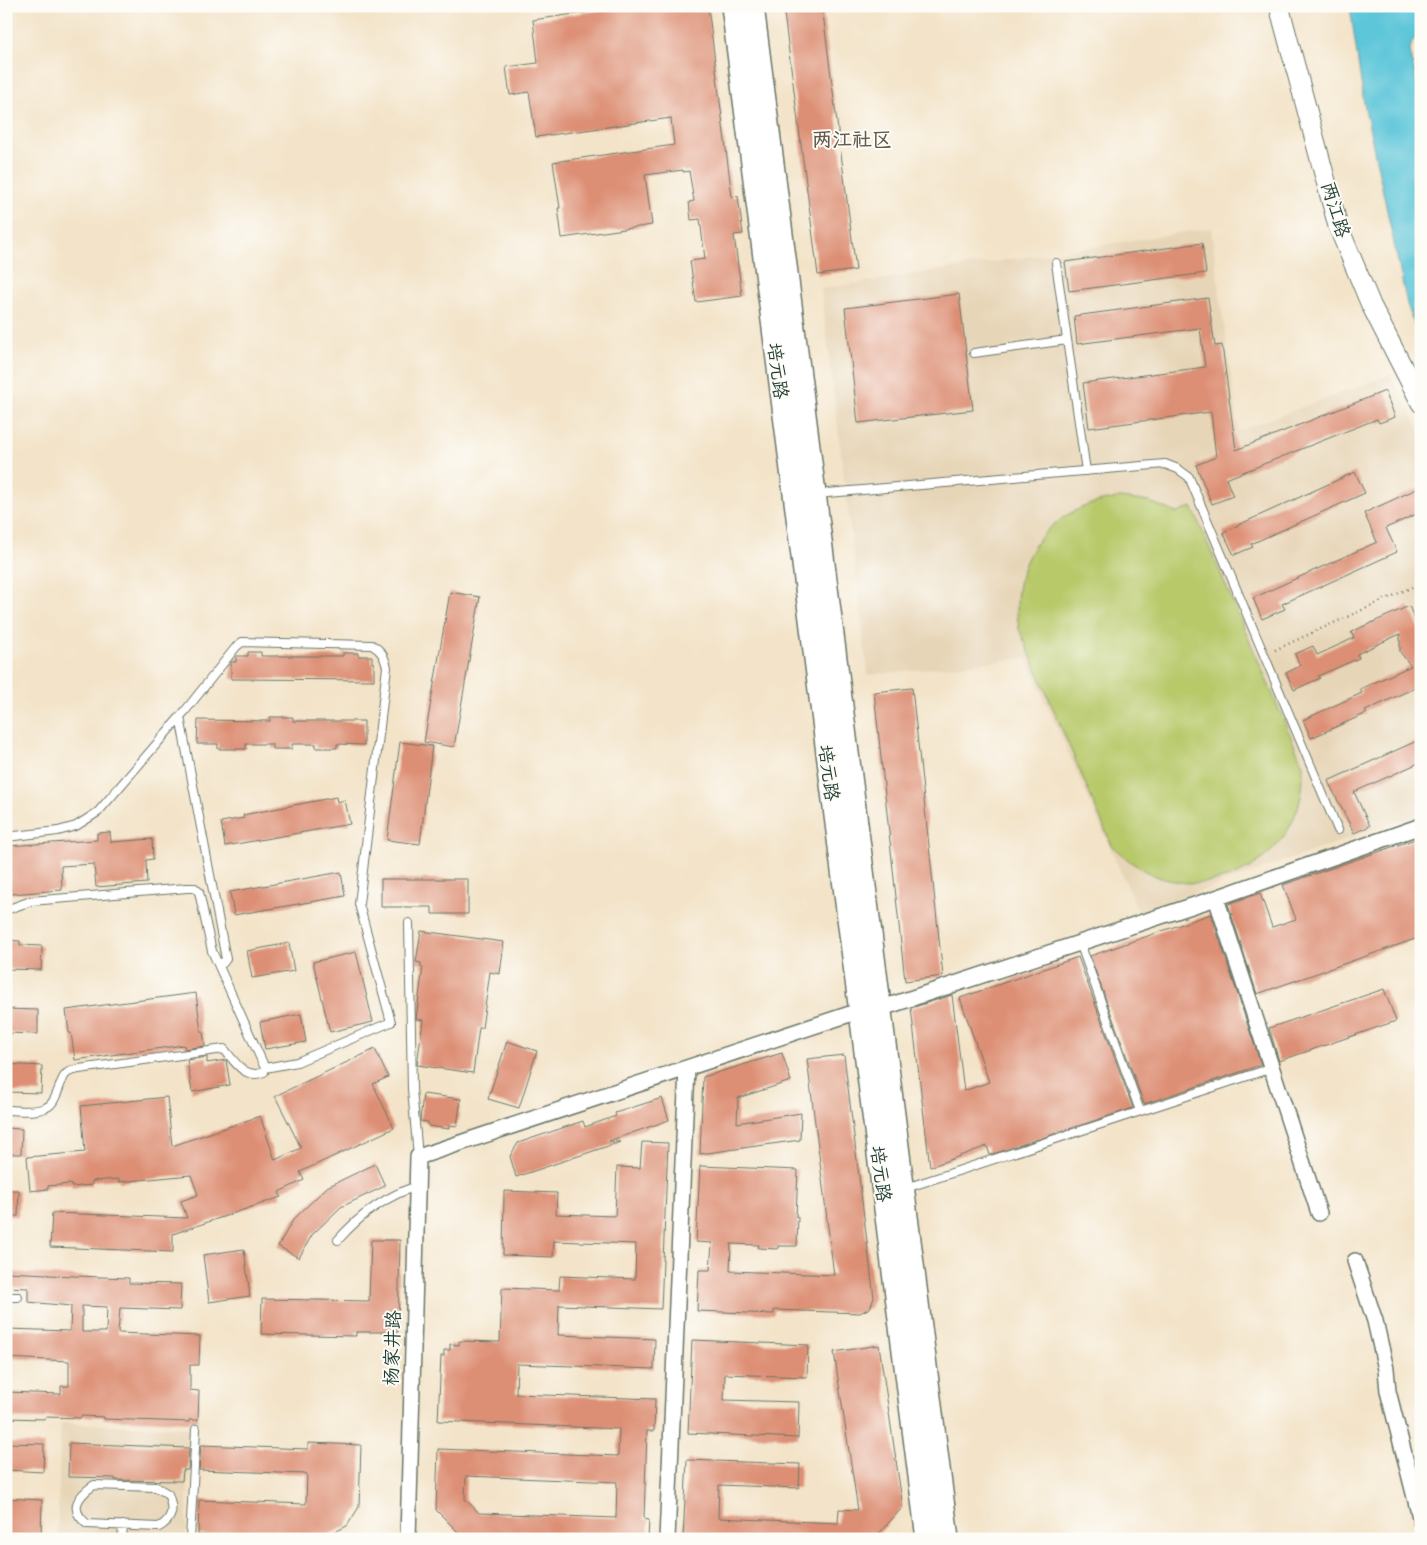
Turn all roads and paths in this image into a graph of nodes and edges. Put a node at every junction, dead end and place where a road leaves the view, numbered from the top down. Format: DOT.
graph roads {
  1 [pos="732,6"];
  2 [pos="753,6"];
  3 [pos="1278,6"];
  4 [pos="1056,262"];
  5 [pos="1067,340"];
  6 [pos="974,353"];
  7 [pos="1421,403"];
  8 [pos="1086,471"];
  9 [pos="814,494"];
  10 [pos="1421,583"];
  11 [pos="1264,655"];
  12 [pos="180,717"];
  13 [pos="1421,826"];
  14 [pos="1338,830"];
  15 [pos="6,837"];
  16 [pos="1216,898"];
  17 [pos="6,910"];
  18 [pos="409,922"];
  19 [pos="1080,943"];
  20 [pos="218,963"];
  21 [pos="869,1010"];
  22 [pos="265,1068"];
  23 [pos="687,1068"];
  24 [pos="1272,1068"];
  25 [pos="6,1110"];
  26 [pos="1140,1112"];
  27 [pos="418,1158"];
  28 [pos="417,1186"];
  29 [pos="903,1189"];
  30 [pos="1319,1213"];
  31 [pos="338,1240"];
  32 [pos="1355,1261"];
  33 [pos="6,1297"];
  34 [pos="18,1297"];
  35 [pos="196,1429"];
  36 [pos="1421,1521"];
  37 [pos="123,1525"];
  38 [pos="122,1539"];
  39 [pos="190,1539"];
  40 [pos="408,1539"];
  41 [pos="667,1539"];
  42 [pos="927,1539"];
  43 [pos="948,1539"];
  1 -- 21 [label="main road, 培元路"];
  2 -- 9 [label="main road, 培元路"];
  3 -- 7 [label="street, 两江路"];
  4 -- 5 [label="lane"];
  5 -- 6 [label="lane"];
  5 -- 8 [label="lane"];
  8 -- 9 [label="lane"];
  8 -- 11 [label="lane"];
  9 -- 21 [label="main road, 培元路"];
  10 -- 11 [label="path"];
  11 -- 14 [label="lane"];
  12 -- 15 [label="lane"];
  12 -- 20 [label="lane"];
  12 -- 22 [label="lane"];
  13 -- 16 [label="street"];
  16 -- 19 [label="street"];
  16 -- 24 [label="street"];
  17 -- 20 [label="lane"];
  18 -- 27 [label="lane"];
  19 -- 21 [label="street"];
  19 -- 26 [label="lane"];
  20 -- 22 [label="lane"];
  21 -- 23 [label="street"];
  21 -- 29 [label="main road, 培元路"];
  21 -- 42 [label="main road, 培元路"];
  22 -- 25 [label="lane"];
  23 -- 27 [label="street"];
  23 -- 41 [label="street"];
  24 -- 26 [label="lane"];
  24 -- 30 [label="street"];
  26 -- 29 [label="lane"];
  27 -- 28 [label="street, 杨家井路"];
  28 -- 31 [label="lane"];
  28 -- 40 [label="street, 杨家井路"];
  29 -- 43 [label="main road, 培元路"];
  32 -- 36 [label="street"];
  33 -- 34 [label="lane"];
  35 -- 39 [label="lane"];
  37 -- 37 [label="lane"];
  37 -- 38 [label="lane"];
}
